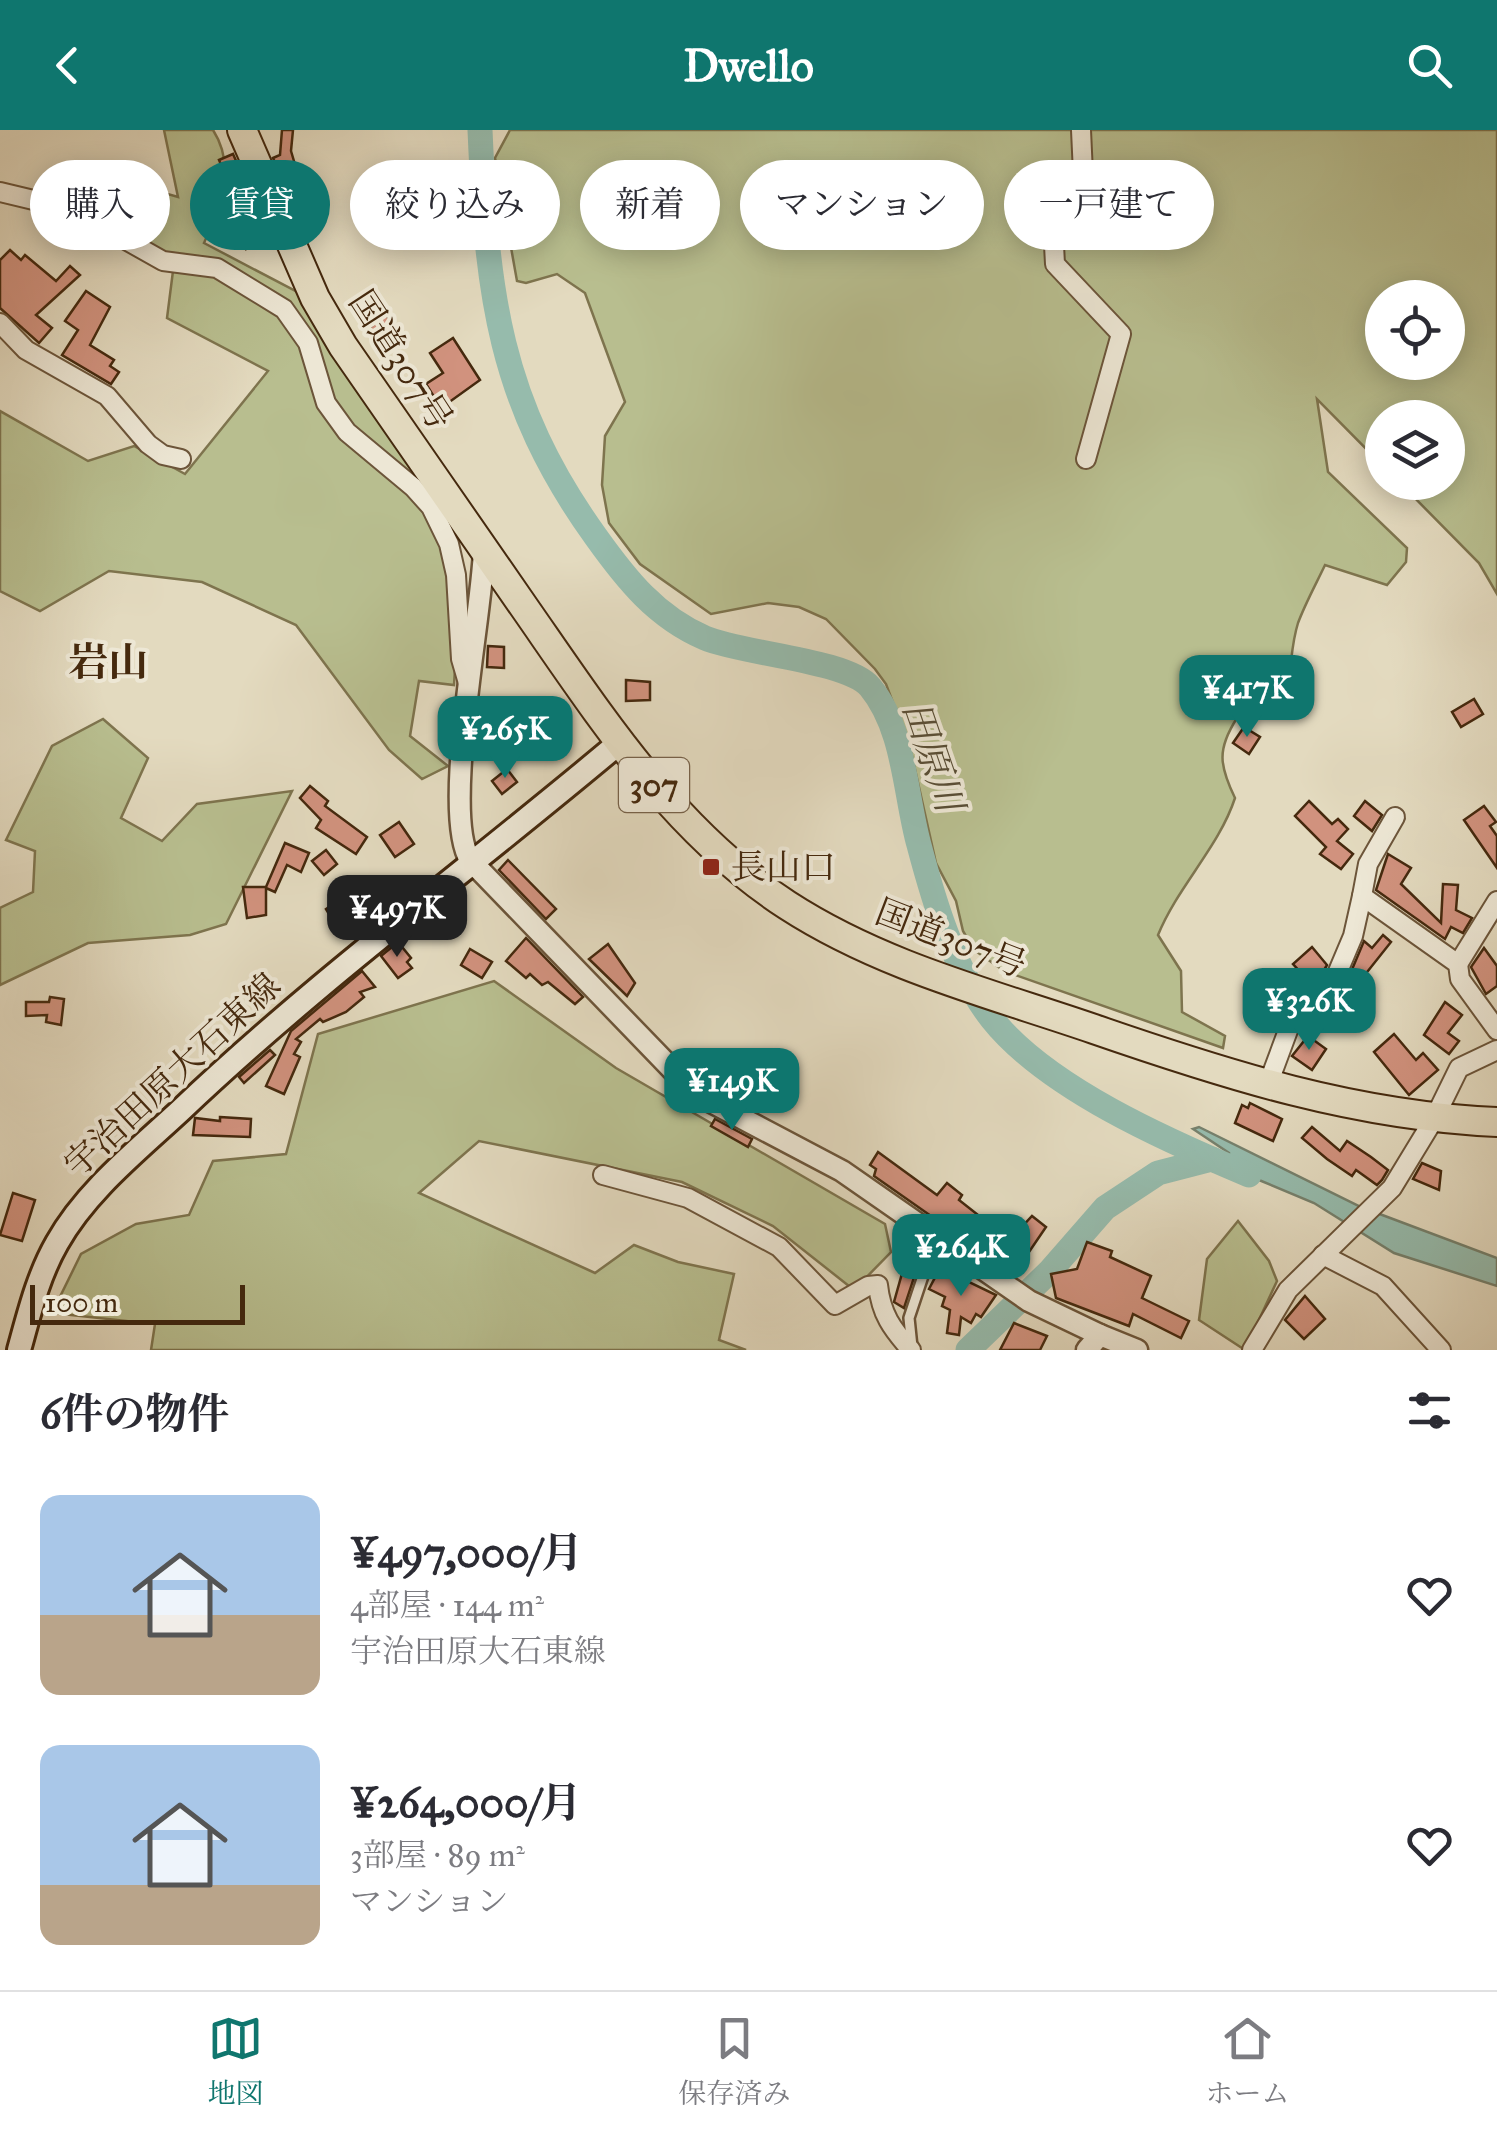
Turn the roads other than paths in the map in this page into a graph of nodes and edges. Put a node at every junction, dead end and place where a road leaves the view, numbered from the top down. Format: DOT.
graph roads {
  1 [pos="242,130"];
  2 [pos="1081,130"];
  3 [pos="0,192"];
  4 [pos="0,322"];
  5 [pos="181,458"];
  6 [pos="1086,459"];
  7 [pos="484,550"];
  8 [pos="468,684"];
  9 [pos="619,743"];
  10 [pos="1394,817"];
  11 [pos="470,860"];
  12 [pos="1362,896"];
  13 [pos="1497,901"];
  14 [pos="1388,917"];
  15 [pos="1352,936"];
  16 [pos="1458,964"];
  17 [pos="1497,1030"];
  18 [pos="1497,1050"];
  19 [pos="1267,1086"];
  20 [pos="1434,1119"];
  21 [pos="1497,1122"];
  22 [pos="602,1174"];
  23 [pos="927,1228"];
  24 [pos="1325,1253"];
  25 [pos="1094,1343"];
  26 [pos="19,1350"];
  27 [pos="912,1350"];
  28 [pos="1137,1350"];
  29 [pos="1252,1350"];
  30 [pos="1442,1350"];
  1 -- 7 [label="highway, 国道307号 / 307"];
  2 -- 6 [label="street"];
  3 -- 8 [label="street"];
  4 -- 5 [label="street"];
  7 -- 8 [label="street"];
  7 -- 9 [label="highway, 国道307号 / 307"];
  8 -- 11 [label="street"];
  9 -- 11 [label="main road, 宇治田原大石東線"];
  9 -- 19 [label="highway, 国道307号 / 307"];
  10 -- 12 [label="street"];
  11 -- 23 [label="street"];
  11 -- 26 [label="main road, 宇治田原大石東線"];
  12 -- 14 [label="street"];
  12 -- 15 [label="street"];
  13 -- 16 [label="street"];
  14 -- 15 [label="street"];
  14 -- 16 [label="street"];
  15 -- 19 [label="street"];
  16 -- 17 [label="street"];
  18 -- 20 [label="street"];
  19 -- 20 [label="highway, 国道307号 / 307"];
  20 -- 21 [label="highway, 国道307号 / 307"];
  20 -- 24 [label="street"];
  22 -- 27 [label="street"];
  23 -- 25 [label="street"];
  23 -- 27 [label="lane"];
  24 -- 29 [label="street"];
  24 -- 30 [label="street"];
  25 -- 28 [label="street"];
}
